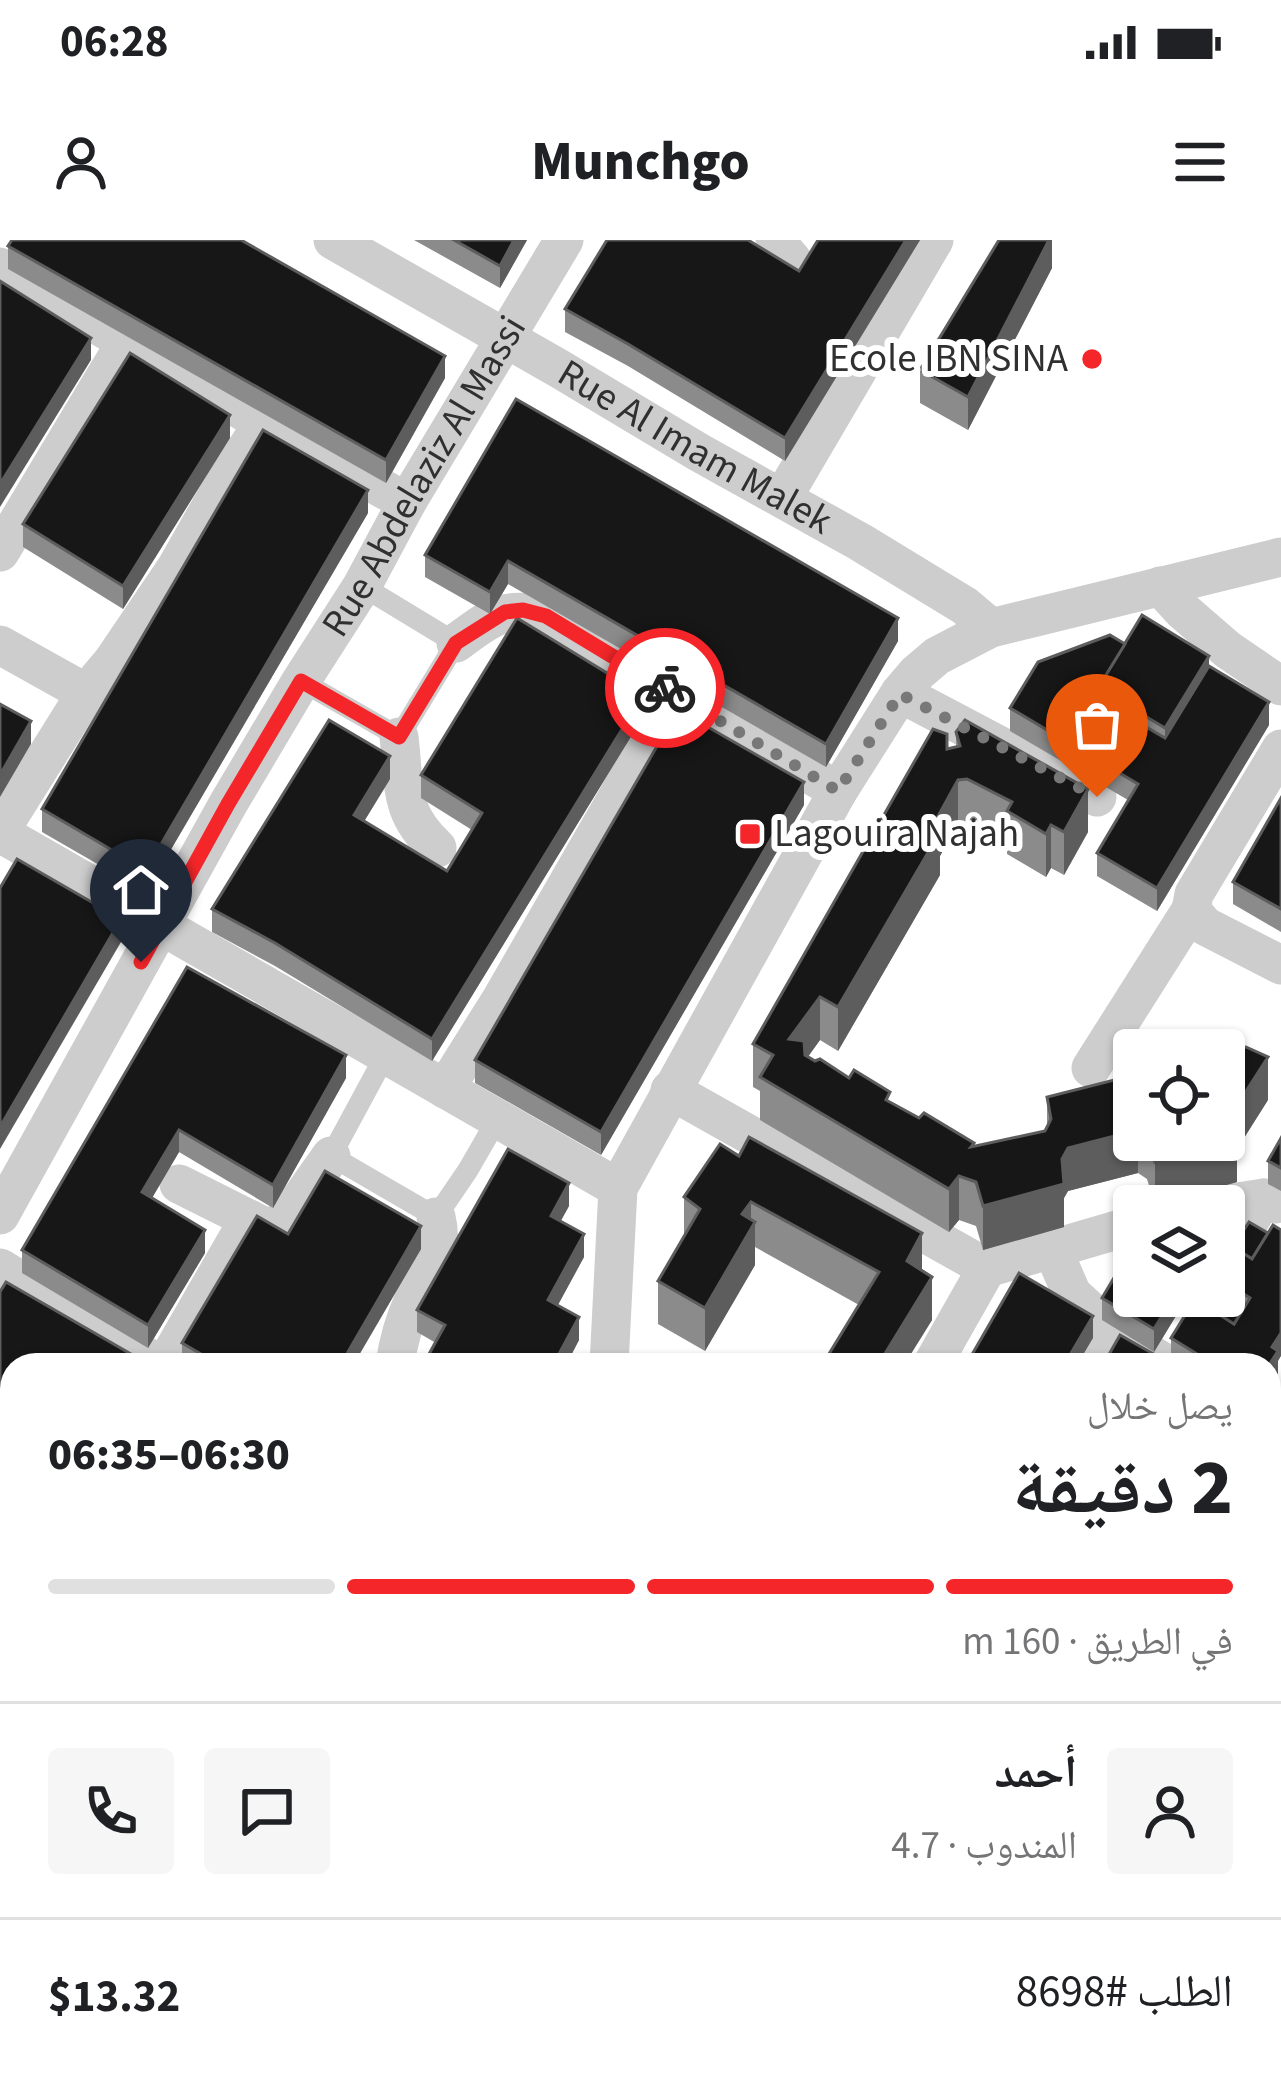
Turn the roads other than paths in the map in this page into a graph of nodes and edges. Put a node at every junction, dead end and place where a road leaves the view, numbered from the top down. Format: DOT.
graph roads {
  1 [pos="333,240"];
  2 [pos="564,240"];
  3 [pos="934,240"];
  4 [pos="0,266"];
  5 [pos="505,338"];
  6 [pos="126,342"];
  7 [pos="263,423"];
  8 [pos="783,497"];
  9 [pos="407,502"];
  10 [pos="0,552"];
  11 [pos="1281,557"];
  12 [pos="362,586"];
  13 [pos="1160,586"];
  14 [pos="991,628"];
  15 [pos="456,643"];
  16 [pos="0,646"];
  17 [pos="301,681"];
  18 [pos="1280,684"];
  19 [pos="86,694"];
  20 [pos="676,694"];
  21 [pos="900,694"];
  22 [pos="399,737"];
  23 [pos="1281,748"];
  24 [pos="838,791"];
  25 [pos="1097,797"];
  26 [pos="0,832"];
  27 [pos="437,848"];
  28 [pos="1191,910"];
  29 [pos="161,926"];
  30 [pos="1281,964"];
  31 [pos="385,1056"];
  32 [pos="1090,1068"];
  33 [pos="445,1089"];
  34 [pos="670,1090"];
  35 [pos="498,1118"];
  36 [pos="331,1156"];
  37 [pos="179,1184"];
  38 [pos="618,1189"];
  39 [pos="1273,1203"];
  40 [pos="0,1215"];
  41 [pos="436,1217"];
  42 [pos="249,1219"];
  43 [pos="1113,1231"];
  44 [pos="1245,1236"];
  45 [pos="1052,1249"];
  46 [pos="0,1268"];
  47 [pos="987,1268"];
  48 [pos="1104,1348"];
  49 [pos="1169,1351"];
  50 [pos="142,1353"];
  51 [pos="169,1353"];
  52 [pos="397,1353"];
  53 [pos="610,1353"];
  54 [pos="939,1353"];
  1 -- 5 [label="street, Rue Al Imam Malek"];
  2 -- 5 [label="street, Rue Abdelaziz Al Massi"];
  3 -- 8 [label="street"];
  4 -- 6 [label="street"];
  5 -- 8 [label="street, Rue Al Imam Malek"];
  5 -- 9 [label="street, Rue Abdelaziz Al Massi"];
  6 -- 7 [label="street"];
  6 -- 10 [label="street"];
  7 -- 9 [label="street"];
  7 -- 19 [label="street"];
  8 -- 14 [label="street, Rue Al Imam Malek"];
  9 -- 12 [label="street, Rue Abdelaziz Al Massi"];
  11 -- 13 [label="street"];
  12 -- 15 [label="lane"];
  12 -- 17 [label="street, Rue Abdelaziz Al Massi"];
  13 -- 14 [label="street"];
  13 -- 18 [label="street"];
  14 -- 21 [label="street"];
  15 -- 20 [label="street"];
  15 -- 22 [label="lane"];
  16 -- 19 [label="street"];
  17 -- 22 [label="lane"];
  17 -- 29 [label="street, Rue Abdelaziz Al Massi"];
  19 -- 26 [label="street"];
  20 -- 24 [label="street"];
  20 -- 33 [label="street"];
  21 -- 24 [label="street"];
  21 -- 25 [label="street"];
  22 -- 27 [label="street"];
  23 -- 28 [label="street"];
  24 -- 34 [label="street"];
  26 -- 29 [label="street"];
  28 -- 30 [label="street"];
  28 -- 32 [label="street"];
  29 -- 31 [label="street"];
  29 -- 40 [label="street, Rue Abdelaziz Al Massi"];
  31 -- 33 [label="street"];
  31 -- 36 [label="lane"];
  33 -- 35 [label="street"];
  34 -- 38 [label="street"];
  34 -- 47 [label="street"];
  35 -- 38 [label="street"];
  35 -- 41 [label="lane"];
  36 -- 41 [label="lane"];
  36 -- 42 [label="street"];
  37 -- 42 [label="street"];
  38 -- 53 [label="street"];
  39 -- 44 [label="street"];
  41 -- 52 [label="street"];
  42 -- 51 [label="street"];
  43 -- 45 [label="street"];
  45 -- 47 [label="street"];
  45 -- 48 [label="street"];
  46 -- 50 [label="street"];
  47 -- 54 [label="street"];
  48 -- 49 [label="street"];
}
